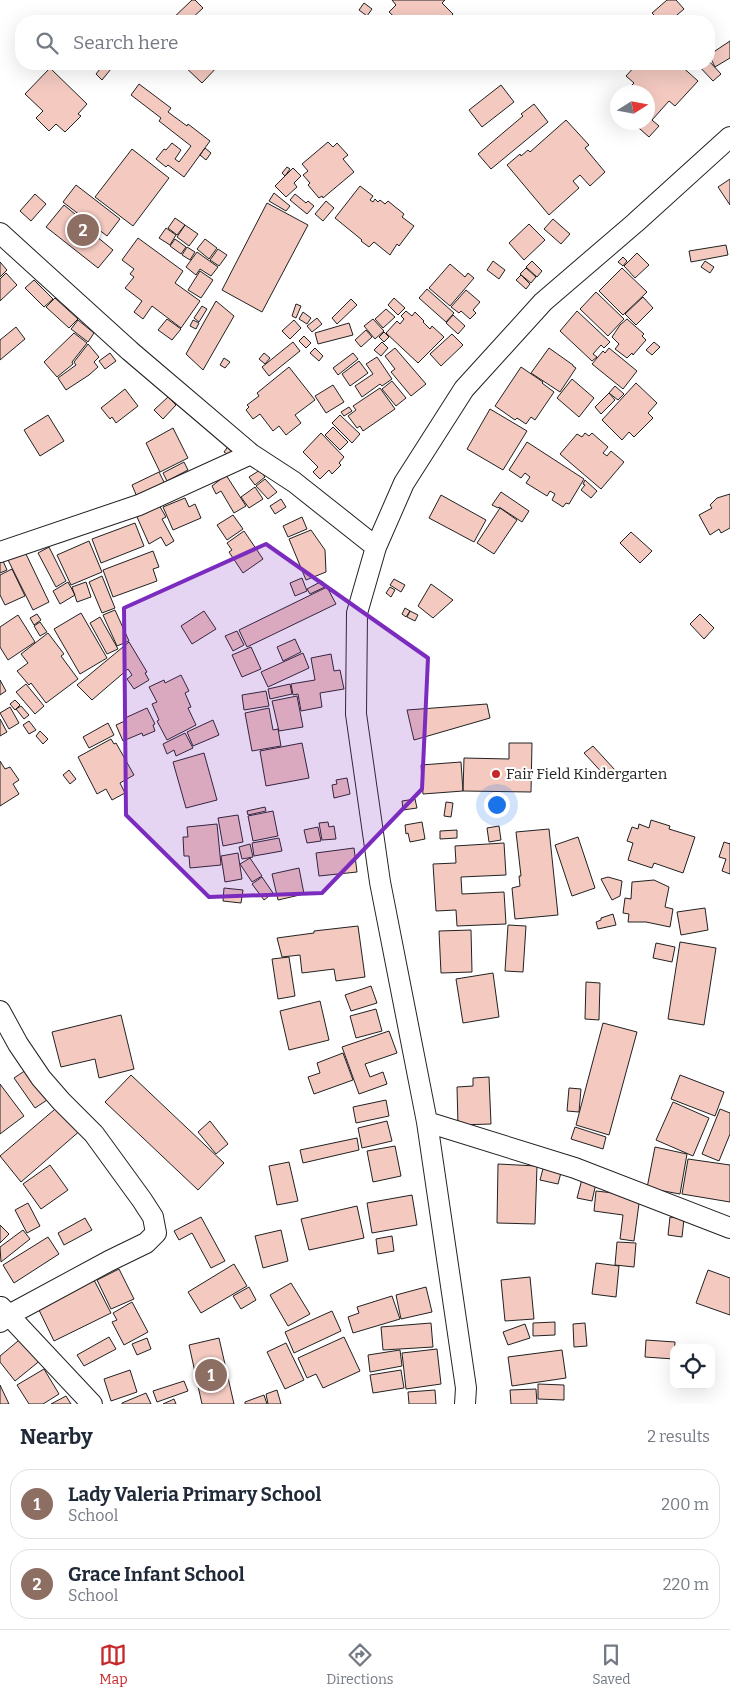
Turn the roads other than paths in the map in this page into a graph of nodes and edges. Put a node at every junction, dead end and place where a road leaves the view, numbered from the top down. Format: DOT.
graph roads {
  1 [pos="730,137"];
  2 [pos="0,233"];
  3 [pos="251,454"];
  4 [pos="376,548"];
  5 [pos="0,552"];
  6 [pos="0,1011"];
  7 [pos="427,1122"];
  8 [pos="730,1228"];
  9 [pos="3,1314"];
  10 [pos="92,1404"];
  11 [pos="465,1404"];
  1 -- 4 [label="street"];
  2 -- 3 [label="street"];
  3 -- 4 [label="street"];
  3 -- 5 [label="street"];
  4 -- 7 [label="street"];
  6 -- 9 [label="street"];
  7 -- 8 [label="street"];
  7 -- 11 [label="street"];
  9 -- 10 [label="street"];
}
